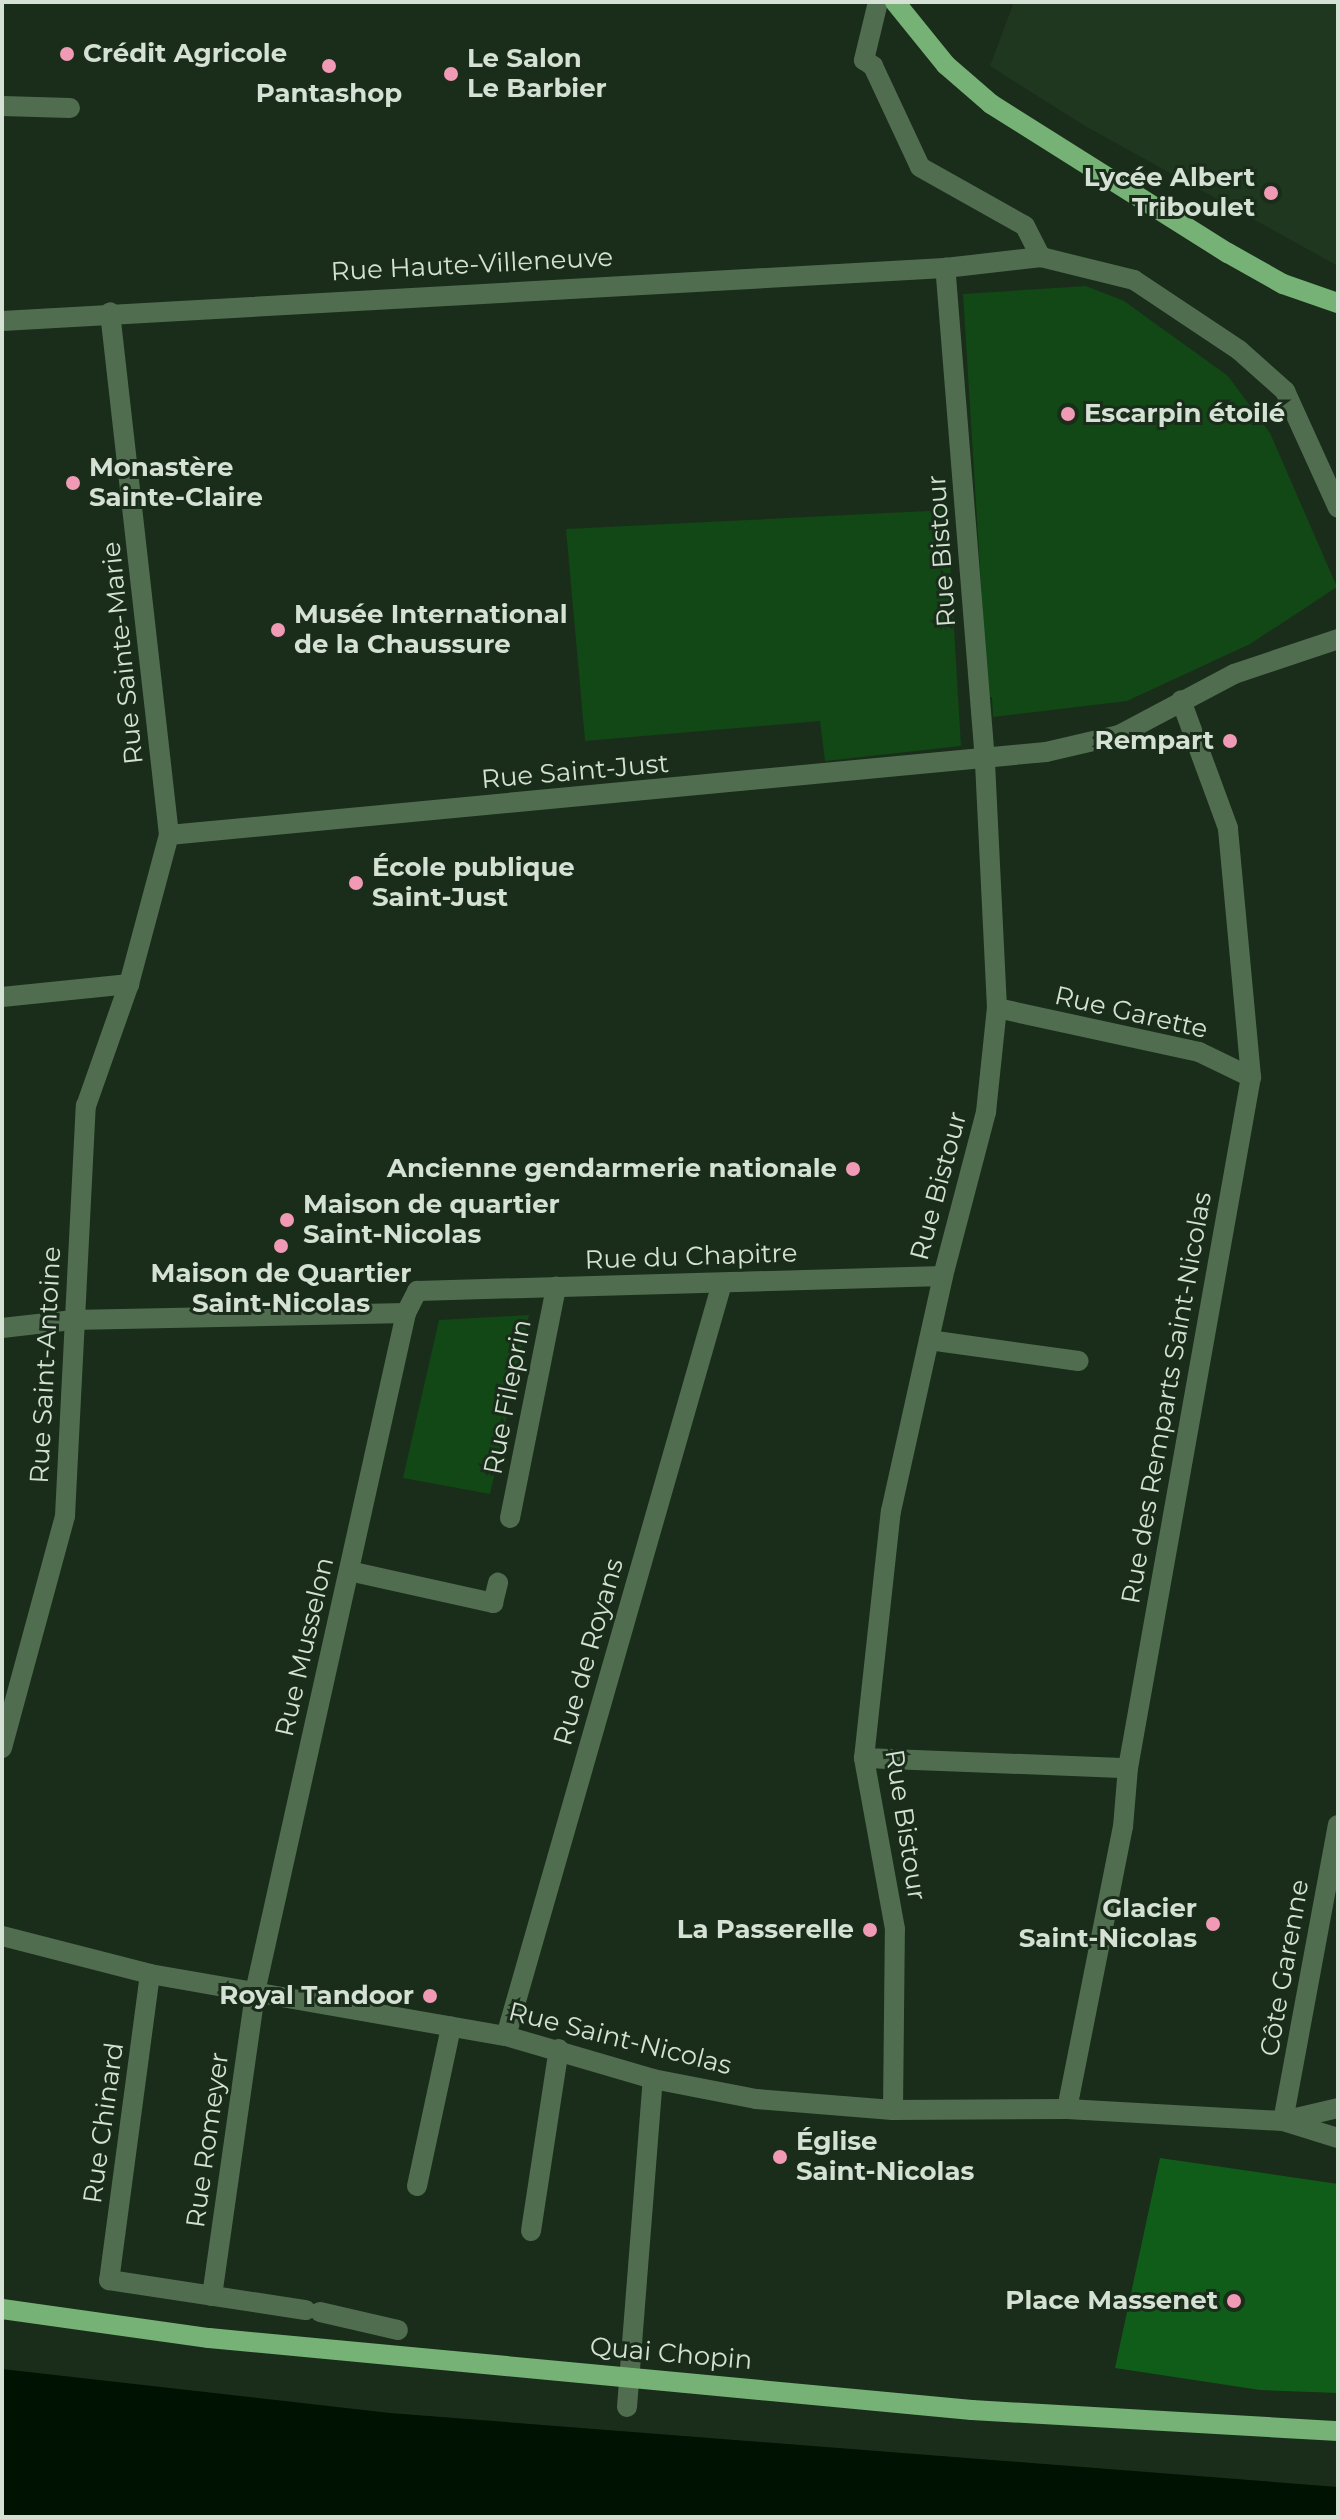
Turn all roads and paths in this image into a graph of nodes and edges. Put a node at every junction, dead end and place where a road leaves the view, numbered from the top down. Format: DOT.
graph roads {
  1 [pos="878,2"];
  2 [pos="901,6"];
  3 [pos="2,106"];
  4 [pos="70,108"];
  5 [pos="1041,257"];
  6 [pos="945,268"];
  7 [pos="1338,303"];
  8 [pos="110,312"];
  9 [pos="2,321"];
  10 [pos="1338,508"];
  11 [pos="1338,639"];
  12 [pos="1181,700"];
  13 [pos="985,761"];
  14 [pos="169,835"];
  15 [pos="129,984"];
  16 [pos="2,997"];
  17 [pos="997,1008"];
  18 [pos="1251,1077"];
  19 [pos="943,1276"];
  20 [pos="722,1283"];
  21 [pos="556,1287"];
  22 [pos="406,1313"];
  23 [pos="72,1320"];
  24 [pos="2,1328"];
  25 [pos="929,1340"];
  26 [pos="1079,1361"];
  27 [pos="510,1518"];
  28 [pos="349,1571"];
  29 [pos="498,1583"];
  30 [pos="2,1748"];
  31 [pos="864,1758"];
  32 [pos="1128,1768"];
  33 [pos="1338,1825"];
  34 [pos="2,1936"];
  35 [pos="150,1974"];
  36 [pos="255,1992"];
  37 [pos="451,2027"];
  38 [pos="506,2036"];
  39 [pos="559,2049"];
  40 [pos="653,2079"];
  41 [pos="1338,2108"];
  42 [pos="1067,2109"];
  43 [pos="893,2110"];
  44 [pos="1283,2121"];
  45 [pos="1338,2138"];
  46 [pos="417,2186"];
  47 [pos="531,2231"];
  48 [pos="212,2296"];
  49 [pos="2,2309"];
  50 [pos="398,2330"];
  51 [pos="631,2376"];
  52 [pos="627,2407"];
  53 [pos="1338,2431"];
  1 -- 5 [label="street"];
  2 -- 7 [label="main road"];
  3 -- 4 [label="street"];
  5 -- 6 [label="street"];
  5 -- 10 [label="street"];
  6 -- 8 [label="street, Rue Haute-Villeneuve"];
  6 -- 13 [label="street, Rue Bistour"];
  8 -- 9 [label="street, Rue Haute-Villeneuve"];
  8 -- 14 [label="street, Rue Sainte-Marie"];
  11 -- 12 [label="street, Rue Saint-Just"];
  12 -- 13 [label="street, Rue Saint-Just"];
  12 -- 18 [label="street, Rue des Remparts Saint-Nicolas"];
  13 -- 14 [label="street, Rue Saint-Just"];
  13 -- 17 [label="street, Rue Bistour"];
  14 -- 15 [label="street, Rue Sainte-Marie"];
  15 -- 16 [label="street"];
  15 -- 23 [label="street, Rue Saint-Antoine"];
  17 -- 18 [label="street, Rue Garette"];
  17 -- 19 [label="street, Rue Bistour"];
  18 -- 32 [label="street, Rue des Remparts Saint-Nicolas"];
  19 -- 20 [label="street, Rue du Chapitre"];
  19 -- 25 [label="street, Rue Bistour"];
  20 -- 21 [label="street, Rue du Chapitre"];
  20 -- 38 [label="street, Rue de Royans"];
  21 -- 22 [label="street, Rue du Chapitre"];
  21 -- 27 [label="street, Rue Fileprin"];
  22 -- 23 [label="street"];
  22 -- 28 [label="street, Rue Musselon"];
  23 -- 24 [label="street"];
  23 -- 30 [label="street, Rue Saint-Antoine"];
  25 -- 26 [label="street"];
  25 -- 31 [label="street, Rue Bistour"];
  28 -- 29 [label="street"];
  28 -- 36 [label="street, Rue Musselon"];
  31 -- 32 [label="street"];
  31 -- 43 [label="street, Rue Bistour"];
  32 -- 42 [label="street, Rue des Remparts Saint-Nicolas"];
  33 -- 44 [label="street, Côte Garenne"];
  34 -- 35 [label="street, Rue Saint-Nicolas"];
  35 -- 36 [label="street, Rue Saint-Nicolas"];
  35 -- 48 [label="street, Rue Chinard"];
  36 -- 37 [label="street, Rue Saint-Nicolas"];
  36 -- 48 [label="street, Rue Romeyer"];
  37 -- 38 [label="street, Rue Saint-Nicolas"];
  37 -- 46 [label="street"];
  38 -- 39 [label="street, Rue Saint-Nicolas"];
  39 -- 40 [label="street, Rue Saint-Nicolas"];
  39 -- 47 [label="street"];
  40 -- 43 [label="street, Rue Saint-Nicolas"];
  40 -- 51 [label="street"];
  41 -- 44 [label="street, Rue Saint-Nicolas"];
  42 -- 43 [label="street, Rue Saint-Nicolas"];
  42 -- 44 [label="street, Rue Saint-Nicolas"];
  44 -- 45 [label="street, Rue Saint-Nicolas"];
  48 -- 50 [label="street"];
  49 -- 51 [label="main road, Quai Chopin"];
  51 -- 52 [label="street"];
  51 -- 53 [label="main road, Quai Chopin"];
}
